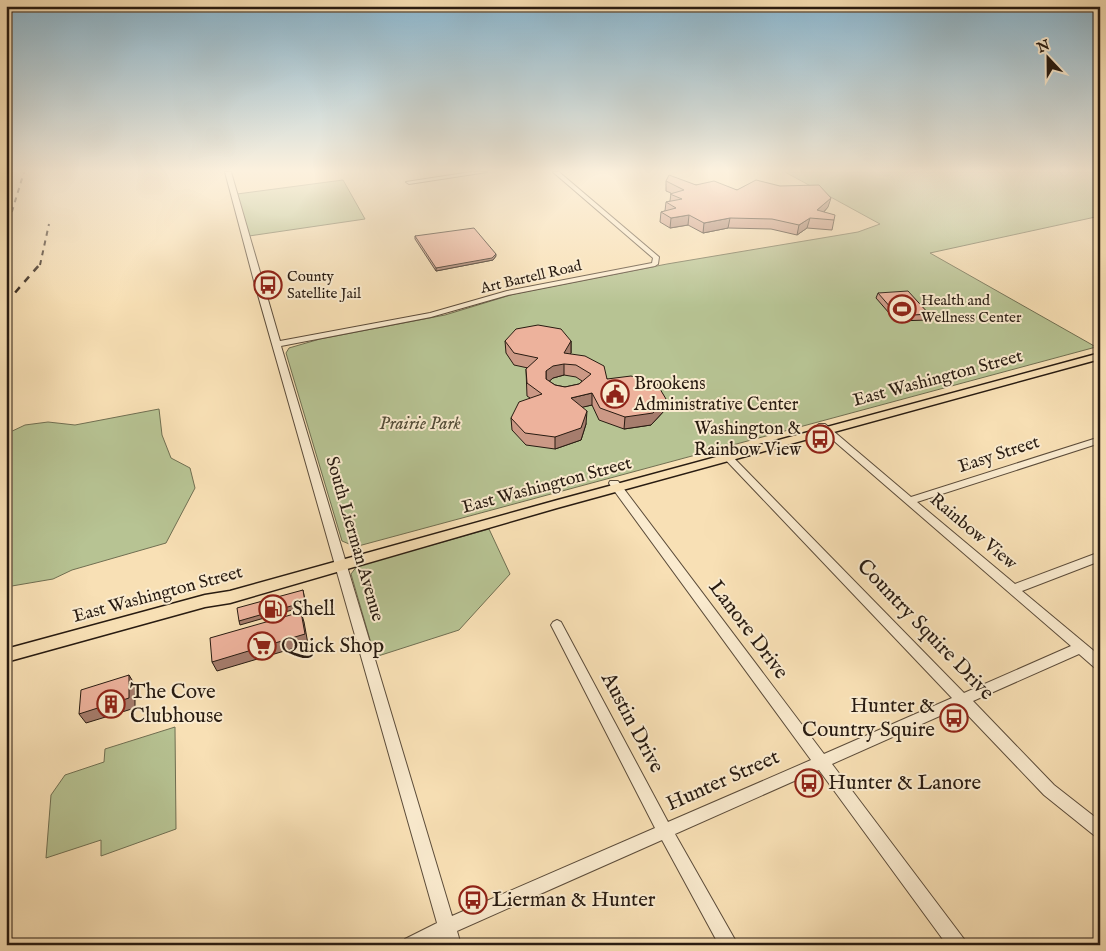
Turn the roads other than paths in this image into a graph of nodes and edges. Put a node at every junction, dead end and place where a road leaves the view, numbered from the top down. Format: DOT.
graph roads {
  1 [pos="241,216"];
  2 [pos="608,216"];
  3 [pos="277,344"];
  4 [pos="1100,350"];
  5 [pos="1100,356"];
  6 [pos="824,428"];
  7 [pos="1100,440"];
  8 [pos="726,455"];
  9 [pos="616,485"];
  10 [pos="909,501"];
  11 [pos="1100,556"];
  12 [pos="340,562"];
  13 [pos="1014,589"];
  14 [pos="557,625"];
  15 [pos="1080,648"];
  16 [pos="6,649"];
  17 [pos="6,656"];
  18 [pos="1100,664"];
  19 [pos="963,701"];
  20 [pos="821,763"];
  21 [pos="665,831"];
  22 [pos="1100,831"];
  23 [pos="447,927"];
  24 [pos="411,945"];
  25 [pos="452,945"];
  26 [pos="729,945"];
  27 [pos="958,945"];
  1 -- 3 [label="street, South Lierman Avenue"];
  2 -- 3 [label="street, Art Bartell Road"];
  3 -- 12 [label="street, South Lierman Avenue"];
  4 -- 6 [label="main road, East Washington Street"];
  5 -- 6 [label="main road, East Washington Street"];
  6 -- 8 [label="main road, East Washington Street"];
  6 -- 10 [label="street, Rainbow View"];
  7 -- 10 [label="street, Easy Street"];
  8 -- 9 [label="main road, East Washington Street"];
  8 -- 19 [label="street, Country Squire Drive"];
  9 -- 12 [label="main road, East Washington Street"];
  9 -- 20 [label="street, Lanore Drive"];
  10 -- 13 [label="street, Rainbow View"];
  11 -- 13 [label="street"];
  12 -- 16 [label="main road, East Washington Street"];
  12 -- 17 [label="main road, East Washington Street"];
  12 -- 23 [label="street, South Lierman Avenue"];
  13 -- 15 [label="street, Rainbow View"];
  14 -- 21 [label="street, Austin Drive"];
  15 -- 18 [label="street, Rainbow View"];
  15 -- 19 [label="street, Hunter Street"];
  19 -- 20 [label="street, Hunter Street"];
  19 -- 22 [label="street, Country Squire Drive"];
  20 -- 21 [label="street, Hunter Street"];
  20 -- 27 [label="street, Lanore Drive"];
  21 -- 23 [label="street, Hunter Street"];
  21 -- 26 [label="street, Austin Drive"];
  23 -- 24 [label="street, Hunter Street"];
  23 -- 25 [label="street, South Lierman Avenue"];
}
